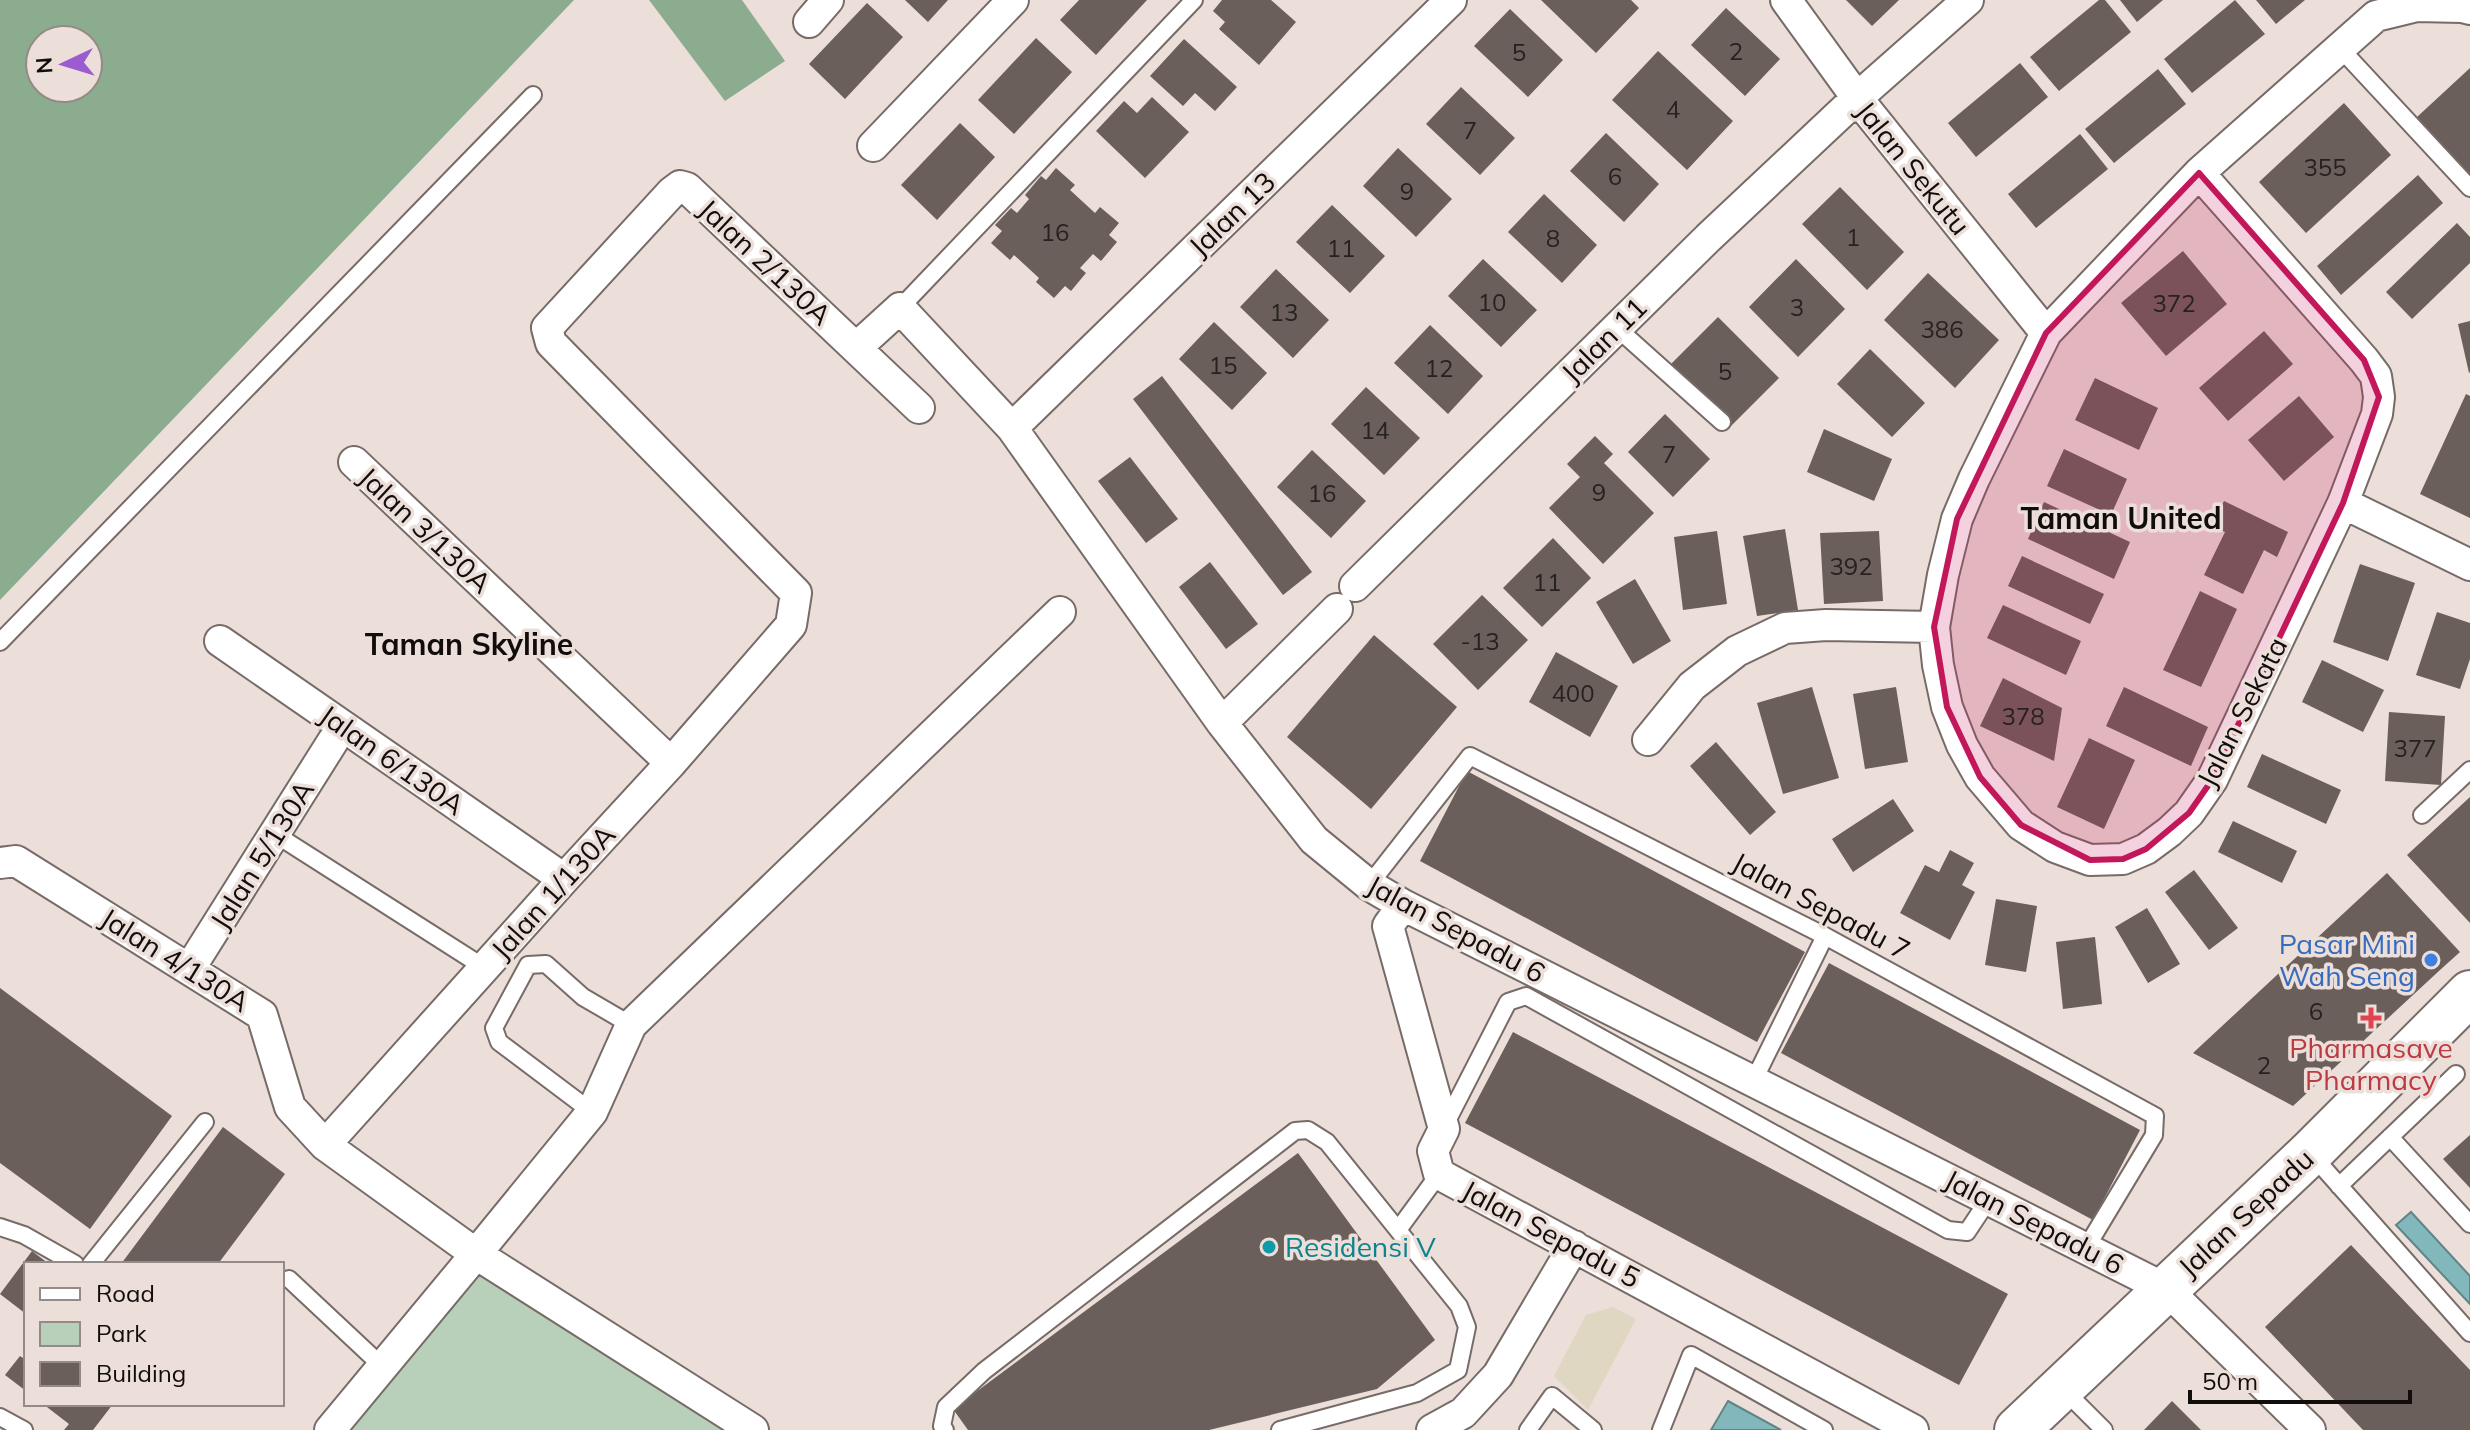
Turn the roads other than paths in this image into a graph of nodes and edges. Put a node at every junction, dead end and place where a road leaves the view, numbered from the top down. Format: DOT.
graph roads {
  1 [pos="1013,0"];
  2 [pos="1194,0"];
  3 [pos="1451,0"];
  4 [pos="1786,0"];
  5 [pos="1968,0"];
  6 [pos="2470,9"];
  7 [pos="2339,47"];
  8 [pos="533,95"];
  9 [pos="1857,98"];
  10 [pos="873,146"];
  11 [pos="2199,173"];
  12 [pos="2470,188"];
  13 [pos="900,308"];
  14 [pos="547,328"];
  15 [pos="1617,328"];
  16 [pos="2046,333"];
  17 [pos="856,348"];
  18 [pos="919,408"];
  19 [pos="1722,422"];
  20 [pos="1012,428"];
  21 [pos="354,462"];
  22 [pos="2343,503"];
  23 [pos="2470,565"];
  24 [pos="1060,612"];
  25 [pos="1934,627"];
  26 [pos="220,641"];
  27 [pos="0,642"];
  28 [pos="1222,723"];
  29 [pos="1648,740"];
  30 [pos="333,741"];
  31 [pos="671,763"];
  32 [pos="2470,770"];
  33 [pos="2422,815"];
  34 [pos="275,834"];
  35 [pos="0,863"];
  36 [pos="564,879"];
  37 [pos="1369,885"];
  38 [pos="1403,905"];
  39 [pos="1825,936"];
  40 [pos="190,968"];
  41 [pos="485,968"];
  42 [pos="2470,993"];
  43 [pos="631,1025"];
  44 [pos="2456,1074"];
  45 [pos="1753,1082"];
  46 [pos="592,1112"];
  47 [pos="205,1122"];
  48 [pos="1444,1129"];
  49 [pos="2390,1137"];
  50 [pos="325,1145"];
  51 [pos="2310,1153"];
  52 [pos="1439,1174"];
  53 [pos="2339,1186"];
  54 [pos="1989,1199"];
  55 [pos="2470,1224"];
  56 [pos="0,1227"];
  57 [pos="1398,1230"];
  58 [pos="1574,1246"];
  59 [pos="2086,1248"];
  60 [pos="476,1254"];
  61 [pos="71,1262"];
  62 [pos="93,1262"];
  63 [pos="289,1279"];
  64 [pos="2166,1289"];
  65 [pos="2470,1333"];
  66 [pos="383,1367"];
  67 [pos="2061,1387"];
  68 [pos="0,1417"];
  69 [pos="24,1430"];
  70 [pos="330,1430"];
  71 [pos="753,1430"];
  72 [pos="945,1430"];
  73 [pos="1280,1430"];
  74 [pos="1432,1430"];
  75 [pos="1528,1430"];
  76 [pos="1593,1430"];
  77 [pos="1661,1430"];
  78 [pos="1824,1430"];
  79 [pos="1913,1430"];
  80 [pos="2017,1430"];
  81 [pos="2104,1430"];
  82 [pos="2310,1430"];
  1 -- 10 [label="street"];
  2 -- 13 [label="lane"];
  3 -- 20 [label="street, Jalan 13"];
  4 -- 9 [label="street, Jalan Sekutu"];
  5 -- 9 [label="street, Jalan 11"];
  6 -- 7 [label="street, Jalan Sekata"];
  7 -- 11 [label="street, Jalan Sekata"];
  7 -- 12 [label="lane"];
  8 -- 27 [label="lane"];
  9 -- 15 [label="street, Jalan 11"];
  9 -- 16 [label="street, Jalan Sekutu"];
  11 -- 16 [label="street, Jalan Sekata"];
  11 -- 22 [label="street, Jalan Sekata"];
  13 -- 17 [label="street"];
  13 -- 20 [label="street, Jalan Sepadu 6"];
  14 -- 17 [label="street, Jalan 2/130A"];
  14 -- 31 [label="street, Jalan 1/130A"];
  15 -- 19 [label="lane"];
  15 -- 28 [label="street, Jalan 11"];
  16 -- 25 [label="street, Jalan Sekata"];
  17 -- 18 [label="street, Jalan 2/130A"];
  20 -- 28 [label="street, Jalan Sepadu 6"];
  21 -- 31 [label="street, Jalan 3/130A"];
  22 -- 23 [label="street"];
  22 -- 25 [label="street, Jalan Sekata"];
  24 -- 43 [label="street"];
  25 -- 29 [label="street"];
  26 -- 36 [label="street, Jalan 6/130A"];
  28 -- 37 [label="street, Jalan Sepadu 6"];
  30 -- 34 [label="street, Jalan 5/130A"];
  31 -- 36 [label="street, Jalan 1/130A"];
  32 -- 33 [label="lane"];
  34 -- 40 [label="street, Jalan 5/130A"];
  34 -- 41 [label="lane"];
  35 -- 40 [label="street, Jalan 4/130A"];
  36 -- 41 [label="street, Jalan 1/130A"];
  37 -- 38 [label="street, Jalan Sepadu 6"];
  37 -- 39 [label="lane, Jalan Sepadu 7"];
  38 -- 45 [label="street, Jalan Sepadu 6"];
  38 -- 48 [label="street, Jalan Sepadu 5"];
  39 -- 45 [label="lane"];
  39 -- 59 [label="lane, Jalan Sepadu 7"];
  40 -- 50 [label="street, Jalan 4/130A"];
  41 -- 50 [label="street, Jalan 1/130A"];
  42 -- 51 [label="street, Jalan Sepadu"];
  43 -- 46 [label="street"];
  43 -- 46 [label="lane"];
  44 -- 49 [label="lane"];
  45 -- 54 [label="street, Jalan Sepadu 6"];
  46 -- 60 [label="street"];
  47 -- 62 [label="lane"];
  48 -- 52 [label="street, Jalan Sepadu 5"];
  48 -- 54 [label="lane"];
  49 -- 53 [label="lane"];
  49 -- 55 [label="lane"];
  50 -- 60 [label="street"];
  51 -- 53 [label="lane"];
  51 -- 64 [label="street, Jalan Sepadu"];
  52 -- 57 [label="lane"];
  52 -- 58 [label="street, Jalan Sepadu 5"];
  53 -- 65 [label="lane"];
  54 -- 59 [label="street, Jalan Sepadu 6"];
  56 -- 61 [label="lane"];
  57 -- 72 [label="lane"];
  57 -- 73 [label="lane"];
  58 -- 74 [label="street"];
  58 -- 79 [label="street, Jalan Sepadu 5"];
  59 -- 64 [label="street, Jalan Sepadu 6"];
  60 -- 66 [label="street"];
  60 -- 71 [label="street"];
  63 -- 66 [label="lane"];
  64 -- 67 [label="street, Jalan Sepadu"];
  64 -- 82 [label="street, Jalan Sepadu 6"];
  66 -- 70 [label="street"];
  67 -- 80 [label="street, Jalan Sepadu"];
  67 -- 81 [label="lane"];
  68 -- 69 [label="lane"];
  75 -- 76 [label="lane"];
  77 -- 78 [label="lane"];
}
